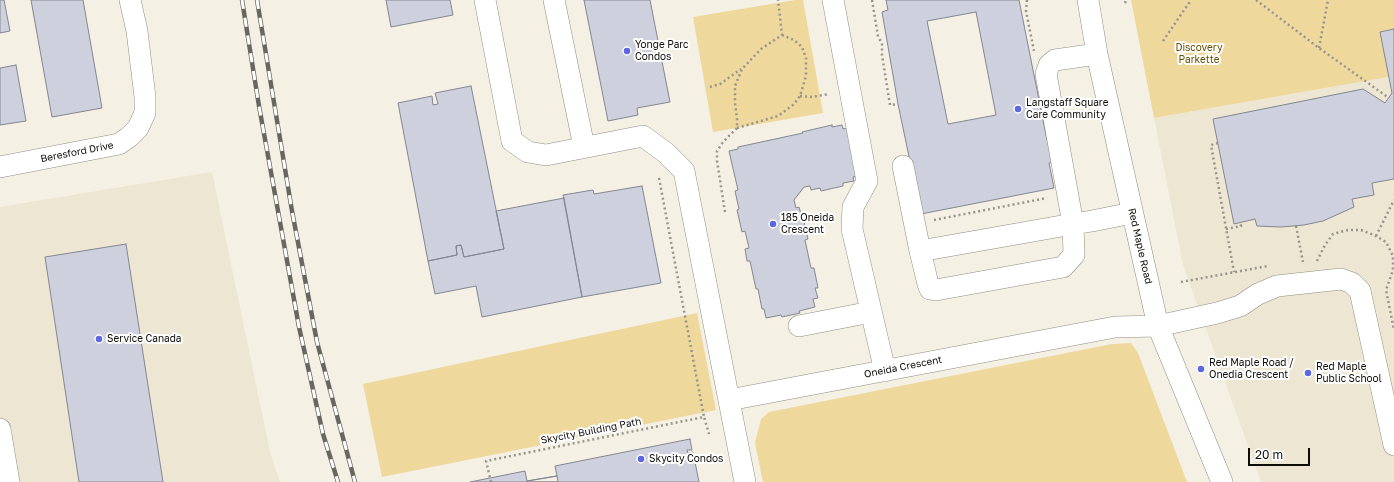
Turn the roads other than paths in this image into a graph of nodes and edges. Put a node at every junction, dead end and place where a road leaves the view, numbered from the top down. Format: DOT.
graph roads {
  1 [pos="130,0"];
  2 [pos="485,0"];
  3 [pos="554,0"];
  4 [pos="833,0"];
  5 [pos="1088,0"];
  6 [pos="1097,54"];
  7 [pos="584,147"];
  8 [pos="903,166"];
  9 [pos="0,167"];
  10 [pos="1132,214"];
  11 [pos="1073,224"];
  12 [pos="920,251"];
  13 [pos="871,312"];
  14 [pos="799,326"];
  15 [pos="1158,326"];
  16 [pos="884,371"];
  17 [pos="729,400"];
  18 [pos="0,430"];
  19 [pos="1394,445"];
  20 [pos="8,482"];
  21 [pos="745,482"];
  22 [pos="1222,482"];
  1 -- 9 [label="street, Beresford Drive"];
  2 -- 7 [label="street"];
  3 -- 7 [label="street"];
  4 -- 13 [label="street"];
  5 -- 6 [label="street, Red Maple Road"];
  6 -- 10 [label="street, Red Maple Road"];
  6 -- 11 [label="street"];
  7 -- 17 [label="street"];
  8 -- 12 [label="street"];
  10 -- 11 [label="street"];
  10 -- 15 [label="street, Red Maple Road"];
  11 -- 12 [label="street"];
  11 -- 12 [label="street"];
  13 -- 14 [label="street"];
  13 -- 16 [label="street"];
  15 -- 16 [label="street, Oneida Crescent"];
  15 -- 19 [label="street, Oneida Crescent"];
  15 -- 22 [label="street, Red Maple Road"];
  16 -- 17 [label="street, Oneida Crescent"];
  17 -- 21 [label="street"];
  18 -- 20 [label="street"];
}
